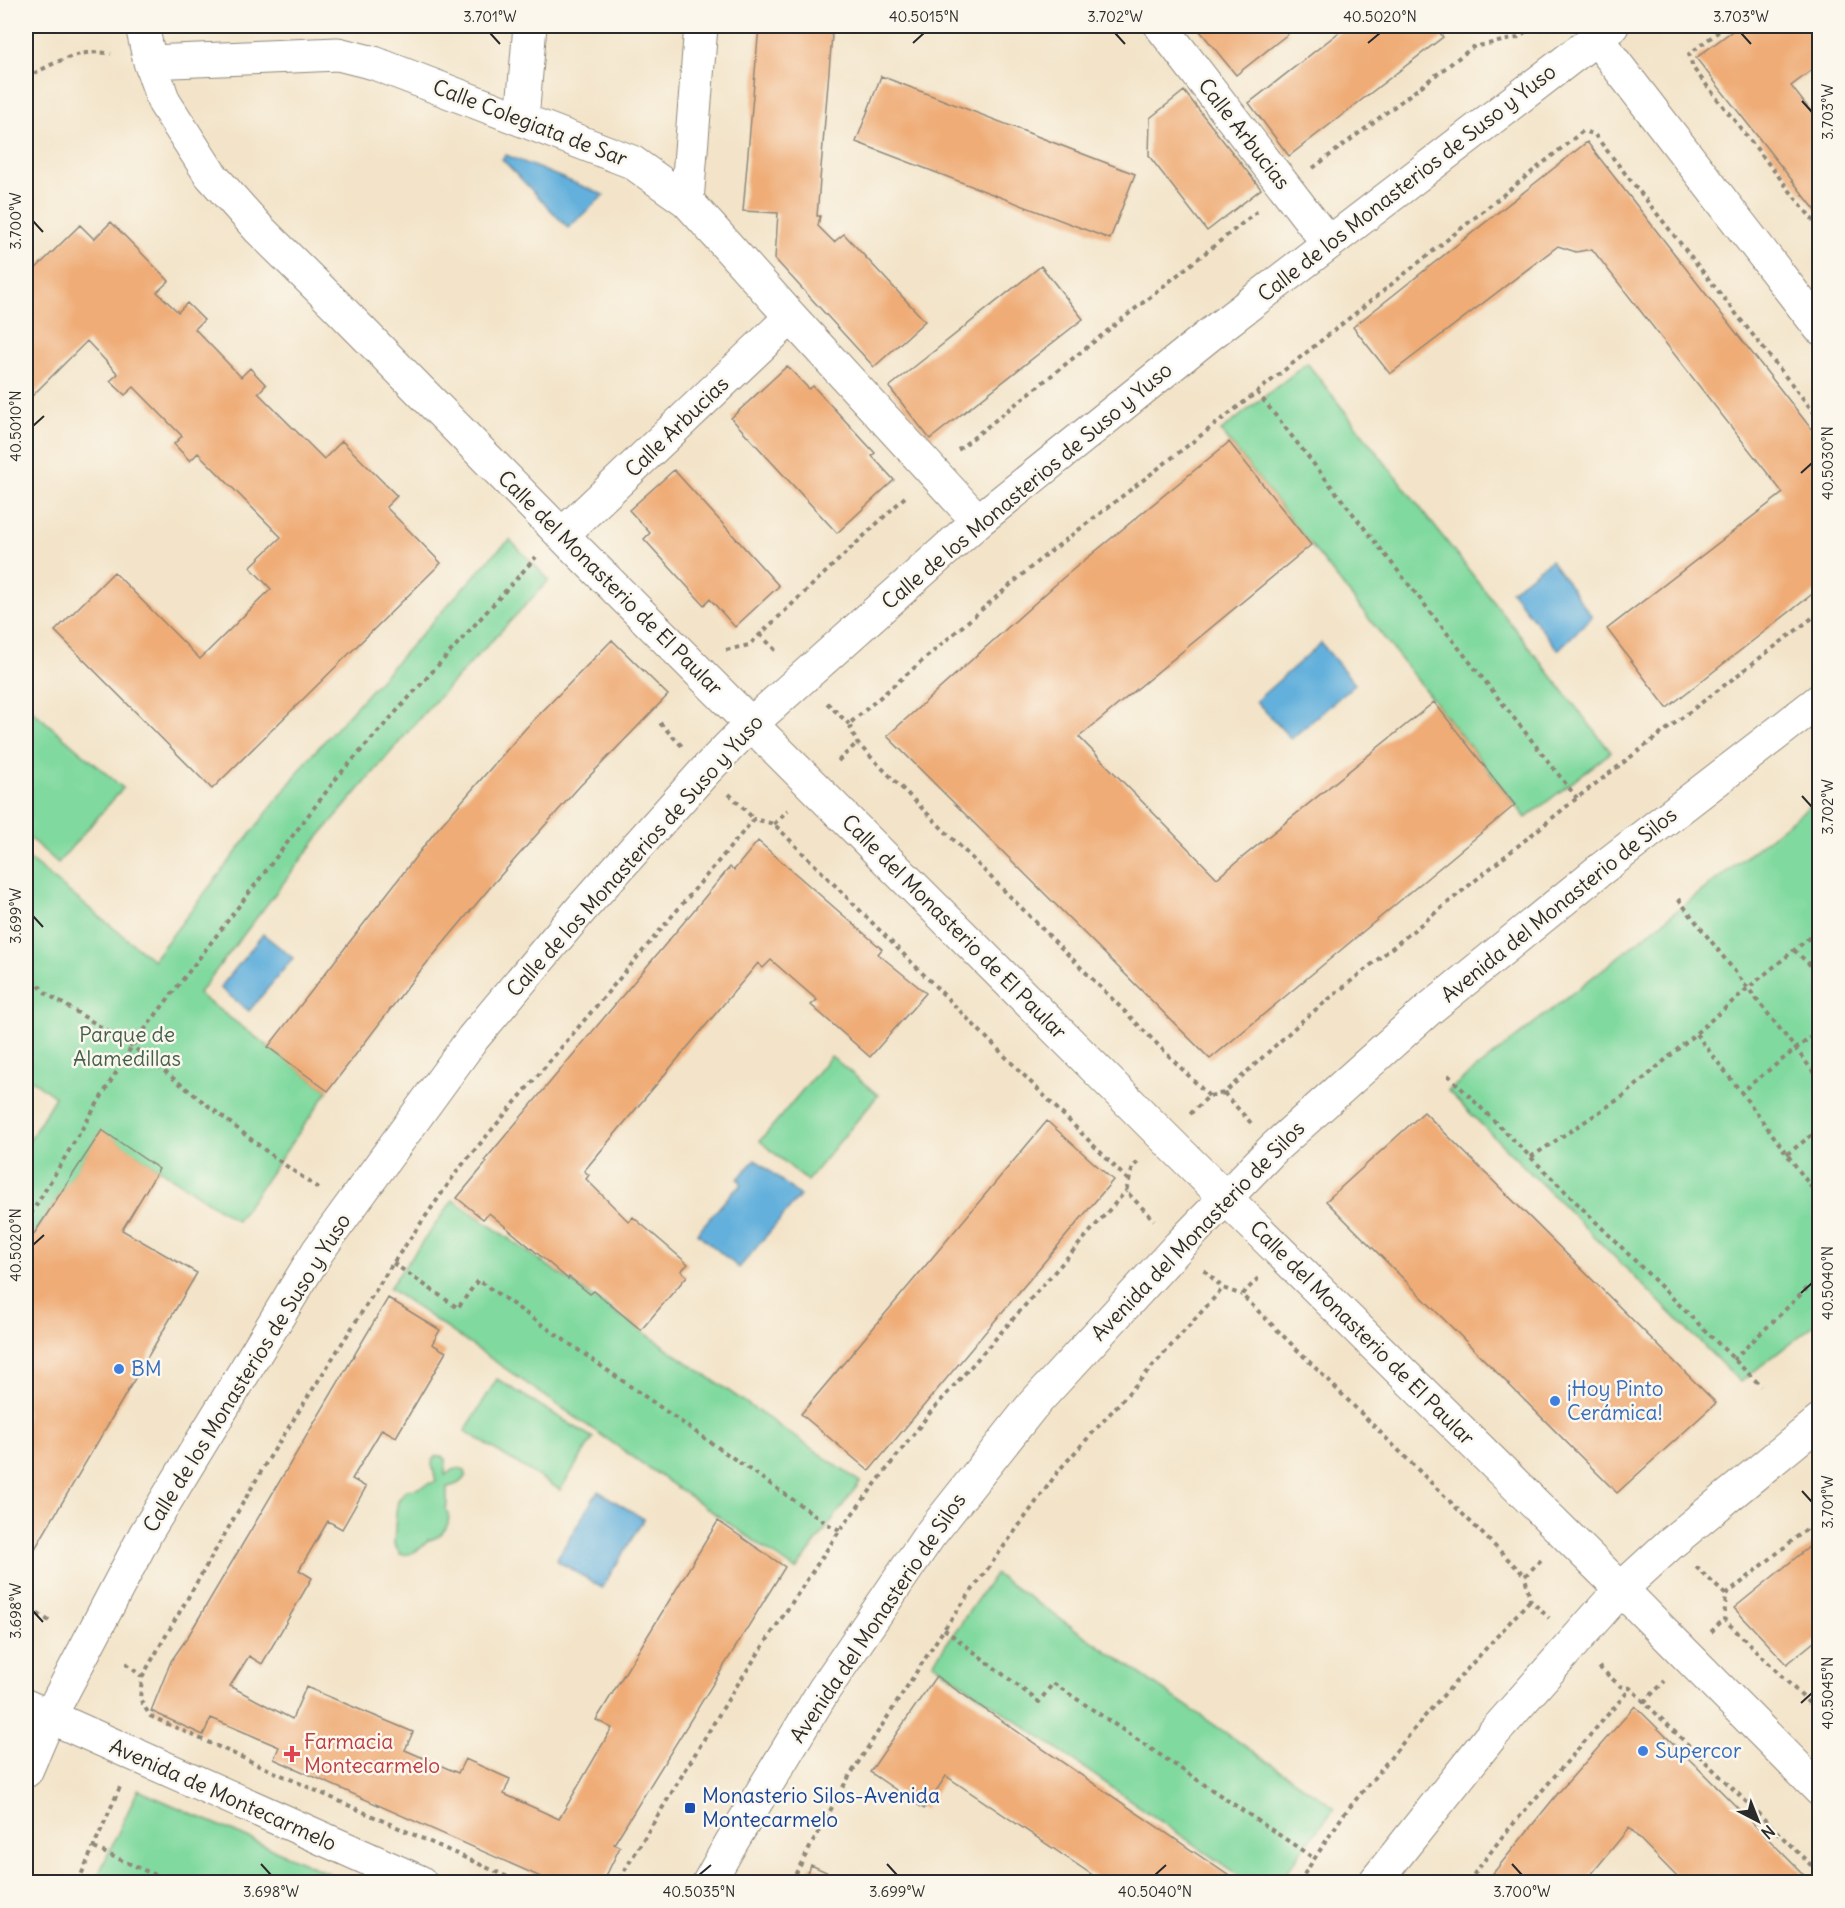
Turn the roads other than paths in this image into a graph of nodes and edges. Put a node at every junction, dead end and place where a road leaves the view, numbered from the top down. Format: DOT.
graph roads {
  1 [pos="142,26"];
  2 [pos="530,26"];
  3 [pos="701,26"];
  4 [pos="1161,26"];
  5 [pos="1604,32"];
  6 [pos="150,62"];
  7 [pos="522,119"];
  8 [pos="687,201"];
  9 [pos="1328,243"];
  10 [pos="791,317"];
  11 [pos="1820,328"];
  12 [pos="978,521"];
  13 [pos="562,535"];
  14 [pos="1820,700"];
  15 [pos="751,724"];
  16 [pos="1224,1197"];
  17 [pos="1820,1421"];
  18 [pos="1621,1589"];
  19 [pos="37,1712"];
  20 [pos="26,1771"];
  21 [pos="1820,1791"];
  22 [pos="420,1882"];
  23 [pos="709,1882"];
  24 [pos="1375,1882"];
  1 -- 6 [label="street, Calle del Monasterio de El Paular"];
  2 -- 7 [label="street"];
  3 -- 8 [label="street"];
  4 -- 9 [label="street, Calle Arbucias"];
  5 -- 9 [label="street, Calle de los Monasterios de Suso y Yuso"];
  5 -- 11 [label="street"];
  6 -- 7 [label="street, Calle Colegiata de Sar"];
  6 -- 13 [label="street, Calle del Monasterio de El Paular"];
  7 -- 8 [label="street, Calle Colegiata de Sar"];
  8 -- 10 [label="street, Calle Colegiata de Sar"];
  9 -- 12 [label="street, Calle de los Monasterios de Suso y Yuso"];
  10 -- 12 [label="street, Calle Colegiata de Sar"];
  10 -- 13 [label="street, Calle Arbucias"];
  12 -- 15 [label="street, Calle de los Monasterios de Suso y Yuso"];
  13 -- 15 [label="street, Calle del Monasterio de El Paular"];
  14 -- 16 [label="street, Avenida del Monasterio de Silos"];
  15 -- 16 [label="street, Calle del Monasterio de El Paular"];
  15 -- 19 [label="street, Calle de los Monasterios de Suso y Yuso"];
  16 -- 18 [label="street, Calle del Monasterio de El Paular"];
  16 -- 23 [label="street, Avenida del Monasterio de Silos"];
  17 -- 18 [label="street"];
  18 -- 21 [label="street, Calle del Monasterio de El Paular"];
  18 -- 24 [label="street"];
  19 -- 20 [label="street, Calle de los Monasterios de Suso y Yuso"];
  19 -- 22 [label="street, Avenida de Montecarmelo"];
}
